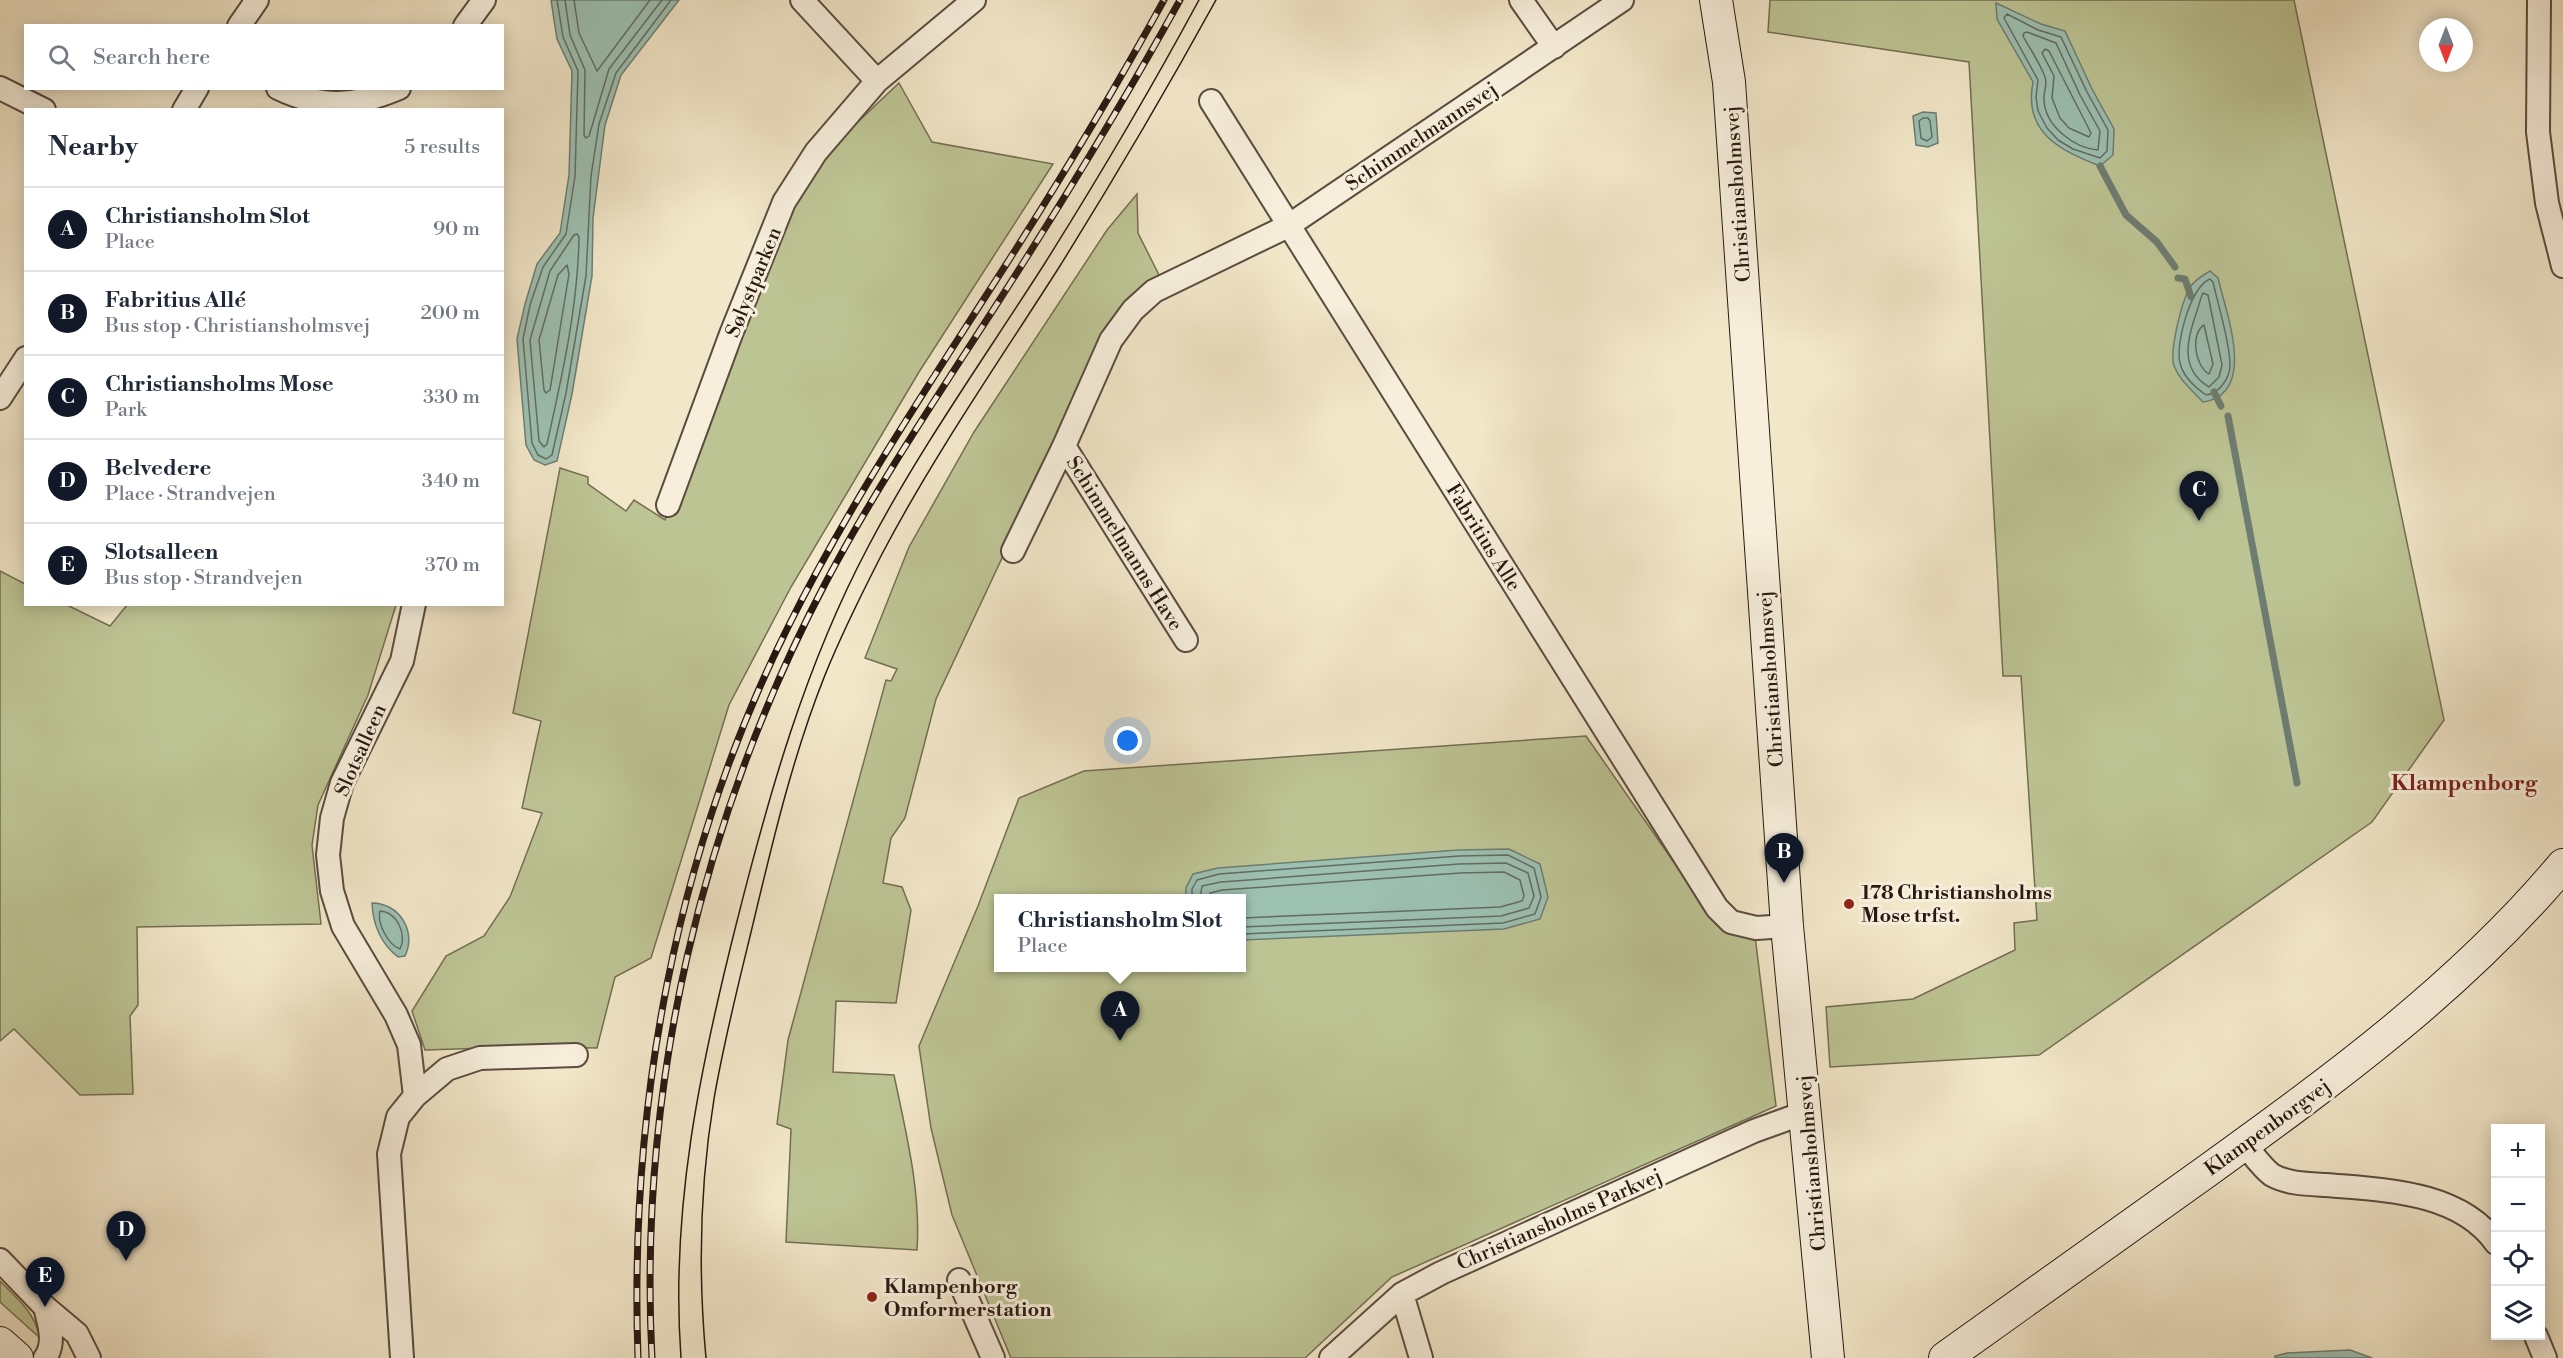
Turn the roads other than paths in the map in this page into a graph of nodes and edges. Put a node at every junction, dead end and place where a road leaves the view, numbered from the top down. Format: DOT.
graph roads {
  1 [pos="257,0"];
  2 [pos="484,0"];
  3 [pos="802,0"];
  4 [pos="974,0"];
  5 [pos="1521,0"];
  6 [pos="1622,0"];
  7 [pos="1716,0"];
  8 [pos="2539,0"];
  9 [pos="240,24"];
  10 [pos="466,24"];
  11 [pos="1554,47"];
  12 [pos="877,81"];
  13 [pos="0,88"];
  14 [pos="196,90"];
  15 [pos="283,90"];
  16 [pos="394,90"];
  17 [pos="1210,100"];
  18 [pos="40,108"];
  19 [pos="185,108"];
  20 [pos="1288,226"];
  21 [pos="2563,266"];
  22 [pos="24,361"];
  23 [pos="0,398"];
  24 [pos="1064,446"];
  25 [pos="668,505"];
  26 [pos="1013,551"];
  27 [pos="414,606"];
  28 [pos="1186,640"];
  29 [pos="2563,865"];
  30 [pos="1787,926"];
  31 [pos="576,1055"];
  32 [pos="415,1096"];
  33 [pos="1807,1116"];
  34 [pos="2244,1144"];
  35 [pos="2491,1237"];
  36 [pos="0,1260"];
  37 [pos="959,1280"];
  38 [pos="1401,1294"];
  39 [pos="45,1307"];
  40 [pos="2538,1340"];
  41 [pos="0,1343"];
  42 [pos="17,1358"];
  43 [pos="45,1358"];
  44 [pos="88,1358"];
  45 [pos="402,1358"];
  46 [pos="993,1358"];
  47 [pos="1331,1358"];
  48 [pos="1422,1358"];
  49 [pos="1828,1358"];
  50 [pos="1946,1358"];
  51 [pos="2545,1358"];
  1 -- 9 [label="street"];
  2 -- 10 [label="street"];
  3 -- 12 [label="street"];
  4 -- 12 [label="street, Sølystparken"];
  5 -- 11 [label="street"];
  6 -- 11 [label="street, Schimmelmannsvej"];
  7 -- 30 [label="street, Christiansholmsvej"];
  8 -- 21 [label="street"];
  11 -- 20 [label="street, Schimmelmannsvej"];
  12 -- 25 [label="street, Sølystparken"];
  13 -- 18 [label="street"];
  14 -- 19 [label="street"];
  15 -- 16 [label="street"];
  17 -- 20 [label="street, Fabritius Alle"];
  20 -- 24 [label="street, Schimmelmanns Have"];
  20 -- 30 [label="street, Fabritius Alle"];
  22 -- 23 [label="street"];
  24 -- 26 [label="street, Schimmelmanns Have"];
  24 -- 28 [label="street, Schimmelmanns Have"];
  27 -- 32 [label="street, Slotsalleen"];
  29 -- 34 [label="street, Klampenborgvej"];
  30 -- 33 [label="street, Christiansholmsvej"];
  31 -- 32 [label="street"];
  32 -- 45 [label="street"];
  33 -- 38 [label="street, Christiansholms Parkvej"];
  33 -- 49 [label="street, Christiansholmsvej"];
  34 -- 35 [label="street"];
  34 -- 50 [label="street, Klampenborgvej"];
  36 -- 39 [label="street"];
  37 -- 46 [label="street"];
  38 -- 47 [label="street, Christiansholms Parkvej"];
  38 -- 48 [label="street"];
  39 -- 43 [label="street"];
  39 -- 44 [label="street"];
  40 -- 51 [label="street"];
  41 -- 42 [label="street"];
}
